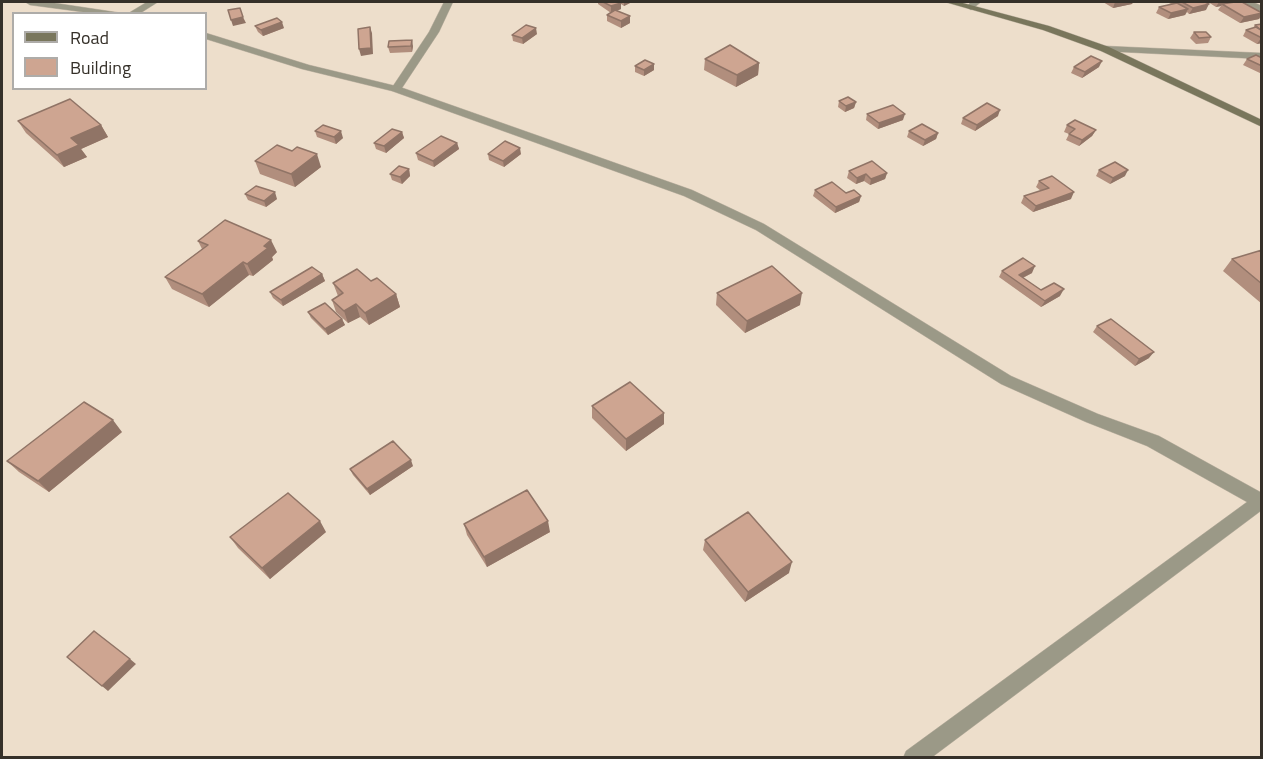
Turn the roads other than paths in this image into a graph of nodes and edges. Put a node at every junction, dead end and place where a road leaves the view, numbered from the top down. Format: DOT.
graph roads {
  1 [pos="30,2"];
  2 [pos="153,2"];
  3 [pos="448,2"];
  4 [pos="950,2"];
  5 [pos="1247,2"];
  6 [pos="973,4"];
  7 [pos="1262,10"];
  8 [pos="108,12"];
  9 [pos="135,12"];
  10 [pos="207,36"];
  11 [pos="1105,49"];
  12 [pos="1262,56"];
  13 [pos="396,89"];
  14 [pos="1262,124"];
  15 [pos="1261,501"];
  16 [pos="913,758"];
  1 -- 8 [label="street"];
  2 -- 9 [label="street"];
  3 -- 13 [label="street"];
  4 -- 6 [label="main road"];
  5 -- 7 [label="street"];
  6 -- 11 [label="main road"];
  10 -- 13 [label="street"];
  11 -- 12 [label="street"];
  11 -- 14 [label="main road"];
  13 -- 15 [label="street"];
  15 -- 16 [label="street"];
}
